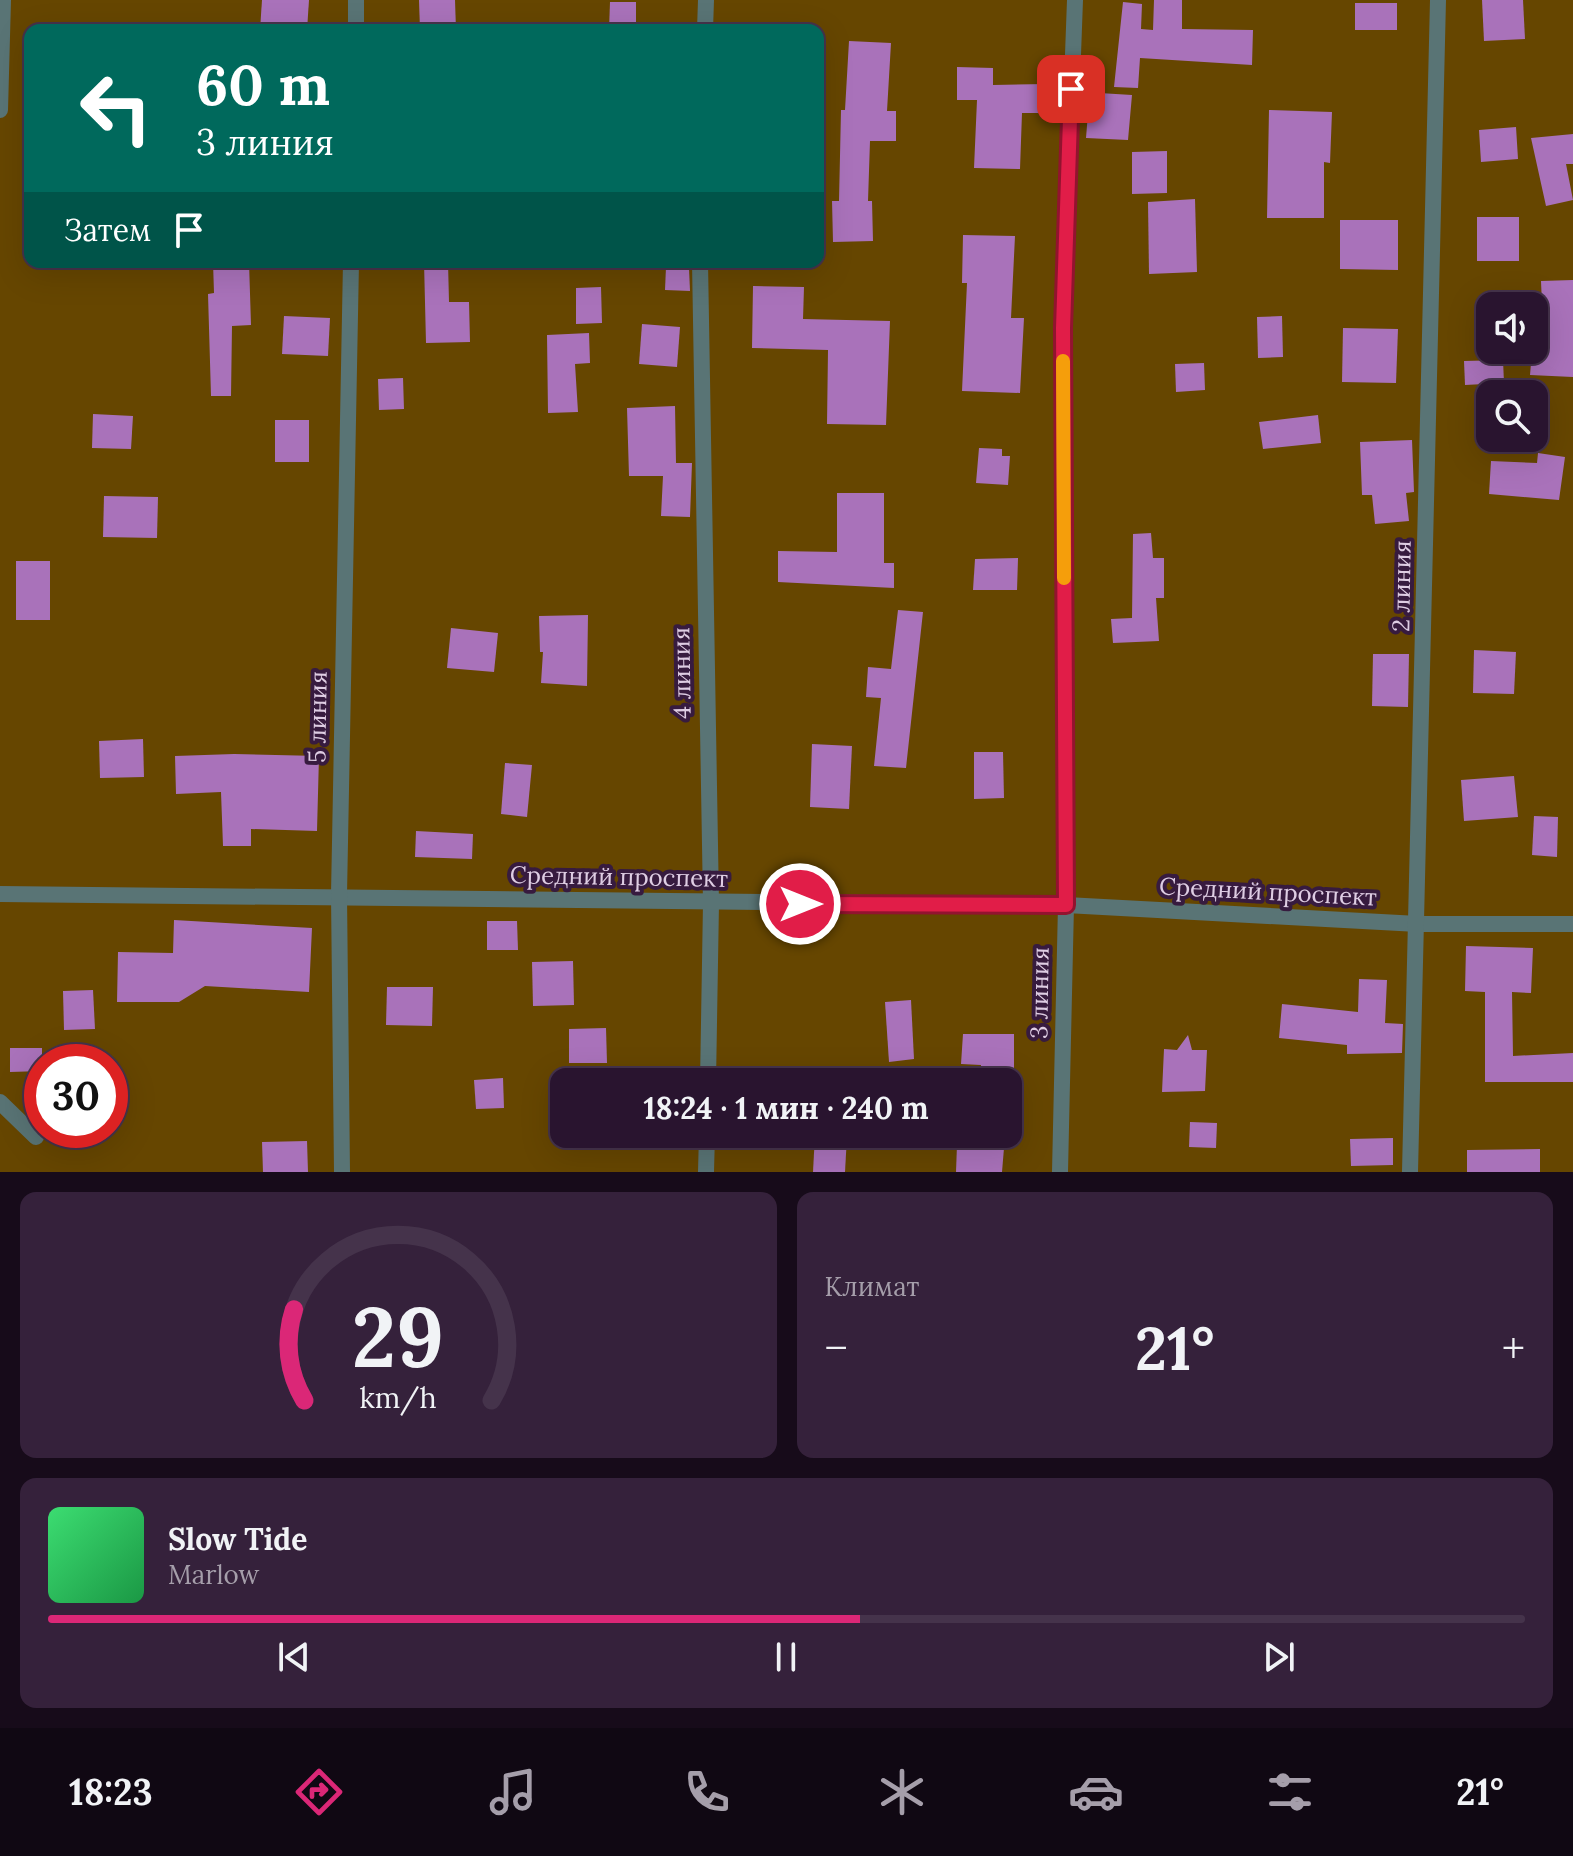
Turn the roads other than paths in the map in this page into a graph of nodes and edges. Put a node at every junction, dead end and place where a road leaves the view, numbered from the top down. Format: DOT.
graph roads {
  1 [pos="3,0"];
  2 [pos="356,0"];
  3 [pos="706,0"];
  4 [pos="1075,0"];
  5 [pos="1438,0"];
  6 [pos="356,24"];
  7 [pos="705,24"];
  8 [pos="0,110"];
  9 [pos="351,268"];
  10 [pos="700,268"];
  11 [pos="0,894"];
  12 [pos="339,895"];
  13 [pos="711,903"];
  14 [pos="1066,905"];
  15 [pos="1418,924"];
  16 [pos="1573,924"];
  17 [pos="708,1068"];
  18 [pos="0,1102"];
  19 [pos="24,1125"];
  20 [pos="707,1148"];
  21 [pos="342,1172"];
  22 [pos="706,1172"];
  23 [pos="1060,1172"];
  24 [pos="1410,1172"];
  1 -- 8 [label="street"];
  2 -- 6 [label="street"];
  3 -- 7 [label="street"];
  4 -- 14 [label="street, 3 линия"];
  5 -- 15 [label="street, 2 линия"];
  9 -- 12 [label="street, 5 линия"];
  10 -- 13 [label="street, 4 линия"];
  11 -- 12 [label="street, Средний проспект"];
  12 -- 13 [label="street, Средний проспект"];
  12 -- 21 [label="street, 5 линия"];
  13 -- 14 [label="street, Средний проспект"];
  13 -- 17 [label="street, 4 линия"];
  14 -- 15 [label="street, Средний проспект"];
  14 -- 23 [label="street, 3 линия"];
  15 -- 16 [label="street, Средний проспект"];
  15 -- 24 [label="street, 2 линия"];
  18 -- 19 [label="street"];
  20 -- 22 [label="street"];
}
